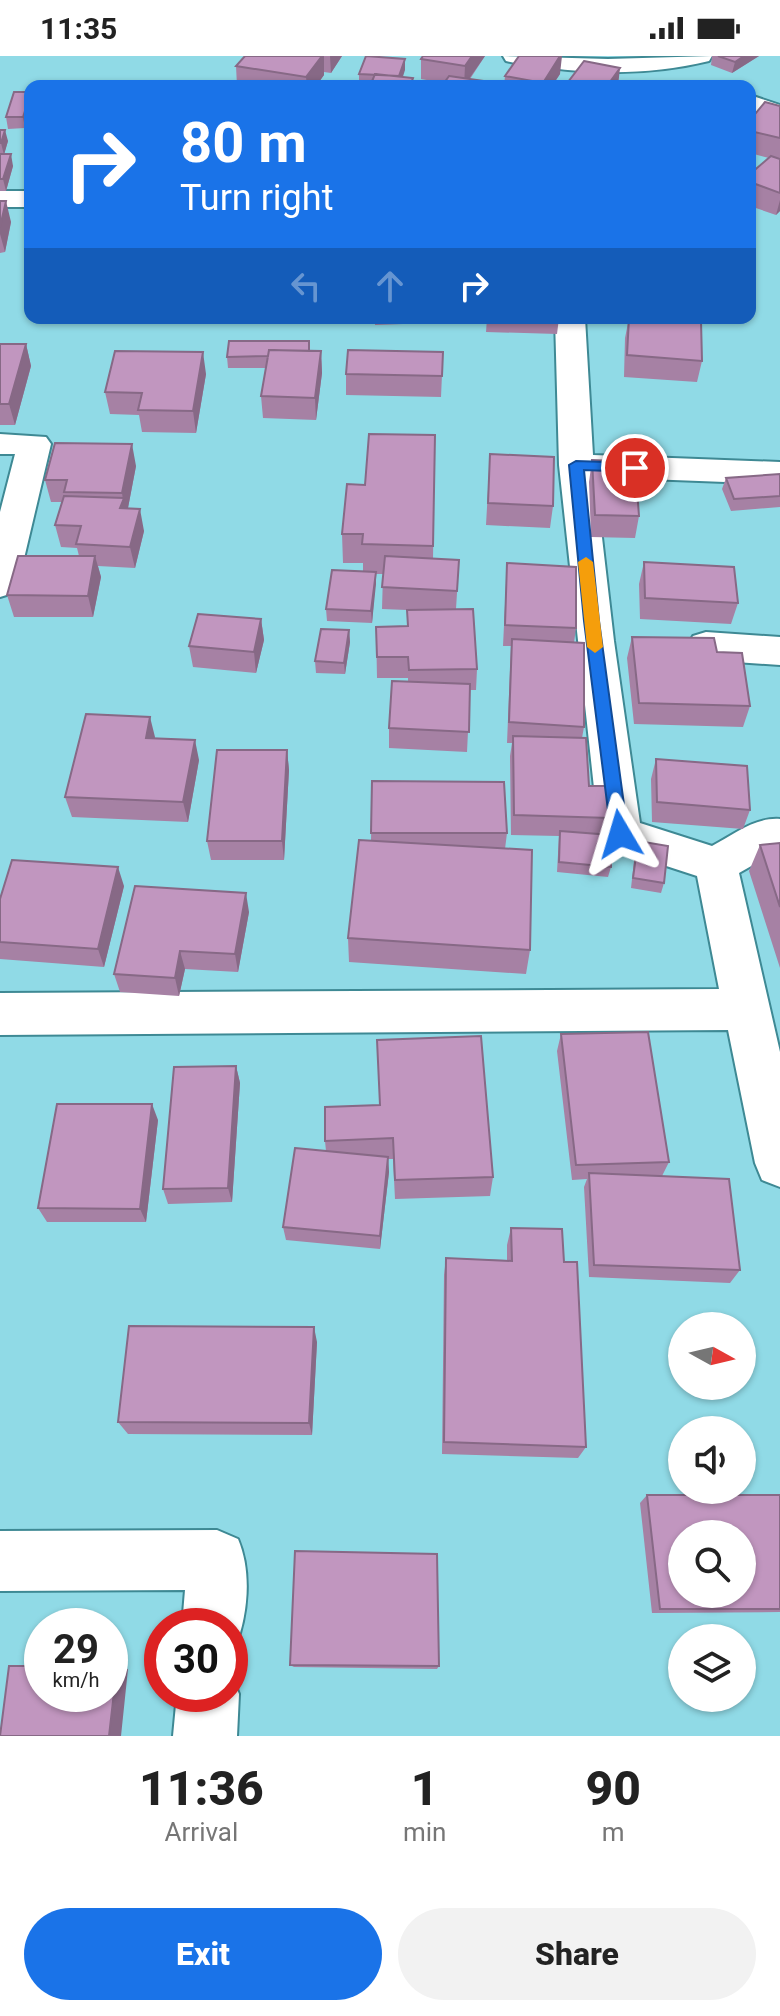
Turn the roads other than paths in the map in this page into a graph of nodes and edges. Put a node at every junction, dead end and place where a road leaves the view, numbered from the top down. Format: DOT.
graph roads {
  1 [pos="515,56"];
  2 [pos="698,68"];
  3 [pos="632,76"];
  4 [pos="756,105"];
  5 [pos="780,114"];
  6 [pos="0,199"];
  7 [pos="24,199"];
  8 [pos="570,324"];
  9 [pos="0,444"];
  10 [pos="576,465"];
  11 [pos="780,473"];
  12 [pos="0,584"];
  13 [pos="706,646"];
  14 [pos="780,651"];
  15 [pos="780,836"];
  16 [pos="716,865"];
  17 [pos="748,1009"];
  18 [pos="0,1014"];
  19 [pos="780,1163"];
  20 [pos="0,1561"];
  21 [pos="214,1608"];
  22 [pos="207,1712"];
  23 [pos="205,1736"];
  1 -- 3 [label="street"];
  2 -- 3 [label="street"];
  4 -- 5 [label="street"];
  6 -- 7 [label="street"];
  8 -- 10 [label="street"];
  9 -- 12 [label="street"];
  10 -- 11 [label="street"];
  10 -- 16 [label="street"];
  13 -- 14 [label="street"];
  15 -- 16 [label="street"];
  16 -- 17 [label="street"];
  17 -- 18 [label="street"];
  17 -- 19 [label="street"];
  20 -- 21 [label="street"];
  22 -- 23 [label="street"];
}
